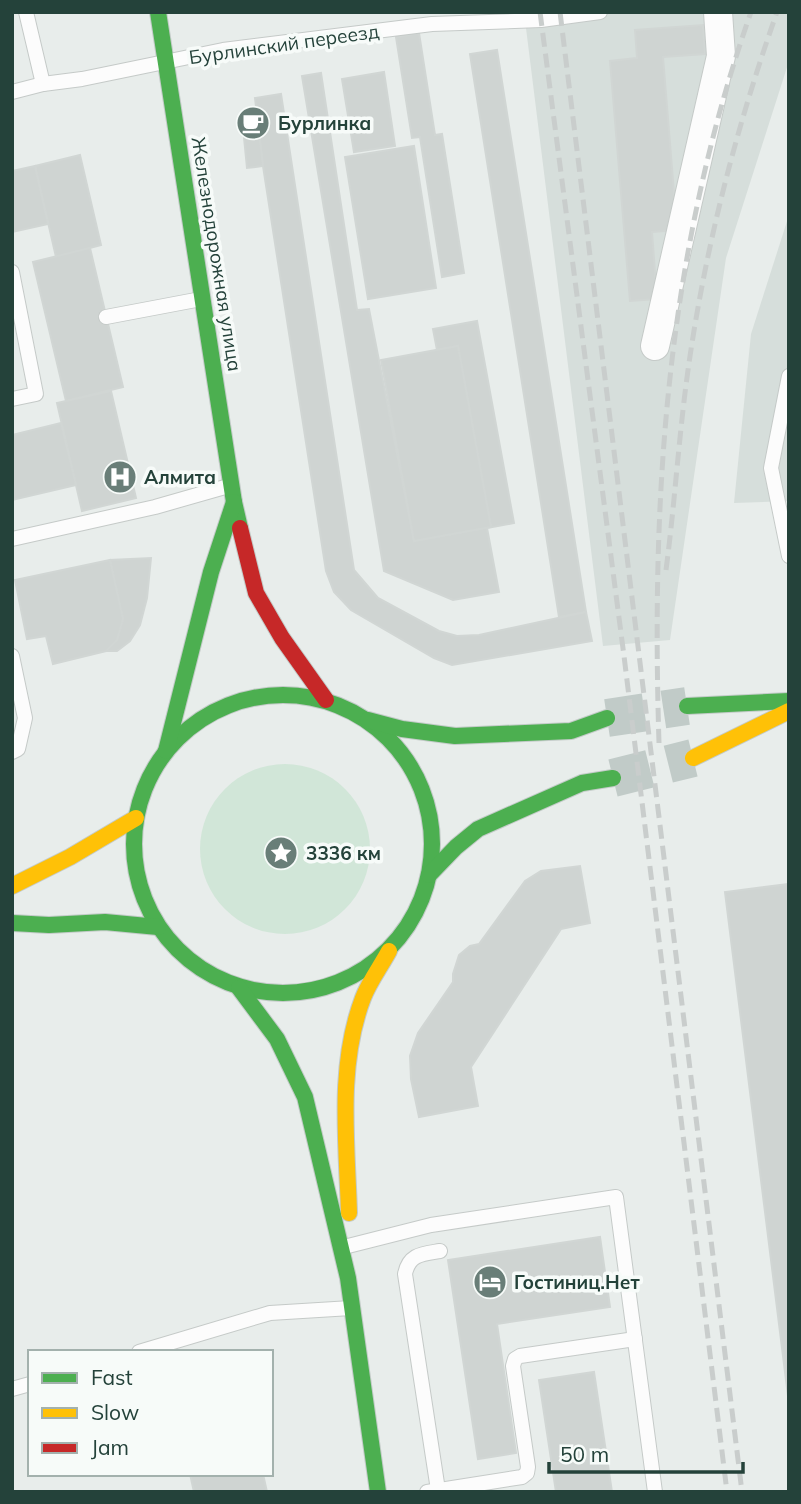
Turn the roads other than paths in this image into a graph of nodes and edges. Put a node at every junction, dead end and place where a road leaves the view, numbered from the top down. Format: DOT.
graph roads {
  1 [pos="26,12"];
  2 [pos="158,12"];
  3 [pos="600,12"];
  4 [pos="718,12"];
  5 [pos="165,60"];
  6 [pos="43,84"];
  7 [pos="12,92"];
  8 [pos="12,272"];
  9 [pos="202,299"];
  10 [pos="106,317"];
  11 [pos="654,345"];
  12 [pos="789,376"];
  13 [pos="12,399"];
  14 [pos="233,485"];
  15 [pos="234,502"];
  16 [pos="12,539"];
  17 [pos="789,556"];
  18 [pos="12,656"];
  19 [pos="326,700"];
  20 [pos="789,701"];
  21 [pos="687,706"];
  22 [pos="789,711"];
  23 [pos="607,718"];
  24 [pos="368,720"];
  25 [pos="571,731"];
  26 [pos="166,751"];
  27 [pos="561,751"];
  28 [pos="12,752"];
  29 [pos="693,758"];
  30 [pos="564,774"];
  31 [pos="612,778"];
  32 [pos="582,783"];
  33 [pos="136,818"];
  34 [pos="429,875"];
  35 [pos="12,886"];
  36 [pos="12,923"];
  37 [pos="158,927"];
  38 [pos="389,951"];
  39 [pos="239,988"];
  40 [pos="348,1246"];
  41 [pos="440,1251"];
  42 [pos="348,1278"];
  43 [pos="352,1308"];
  44 [pos="635,1339"];
  45 [pos="146,1350"];
  46 [pos="493,1487"];
  47 [pos="432,1491"];
  48 [pos="379,1492"];
  49 [pos="655,1492"];
  1 -- 6 [label="lane"];
  2 -- 5 [label="main road, Железнодорожная улица"];
  3 -- 5 [label="lane, Бурлинский переезд"];
  4 -- 11 [label="street"];
  5 -- 6 [label="lane, Бурлинский переезд"];
  5 -- 9 [label="main road, Железнодорожная улица"];
  6 -- 7 [label="lane, Бурлинский переезд"];
  8 -- 13 [label="lane"];
  9 -- 10 [label="lane"];
  9 -- 14 [label="main road, Железнодорожная улица"];
  12 -- 17 [label="lane"];
  14 -- 15 [label="main road, Железнодорожная улица"];
  14 -- 16 [label="lane"];
  15 -- 19 [label="main road"];
  15 -- 26 [label="main road"];
  18 -- 28 [label="lane"];
  19 -- 24 [label="main road"];
  19 -- 26 [label="main road"];
  20 -- 21 [label="main road"];
  22 -- 29 [label="main road"];
  23 -- 25 [label="main road"];
  24 -- 25 [label="main road"];
  24 -- 34 [label="main road"];
  25 -- 27 [label="main road"];
  26 -- 33 [label="main road"];
  30 -- 32 [label="main road"];
  31 -- 32 [label="main road"];
  32 -- 34 [label="main road"];
  33 -- 35 [label="main road"];
  33 -- 37 [label="main road"];
  34 -- 38 [label="main road"];
  36 -- 37 [label="main road"];
  37 -- 39 [label="main road"];
  38 -- 39 [label="main road"];
  38 -- 40 [label="main road"];
  39 -- 42 [label="main road"];
  40 -- 42 [label="main road"];
  40 -- 44 [label="lane"];
  41 -- 47 [label="lane"];
  42 -- 43 [label="main road"];
  43 -- 45 [label="lane"];
  43 -- 48 [label="main road"];
  44 -- 46 [label="lane"];
  44 -- 49 [label="lane"];
  46 -- 47 [label="lane"];
}
